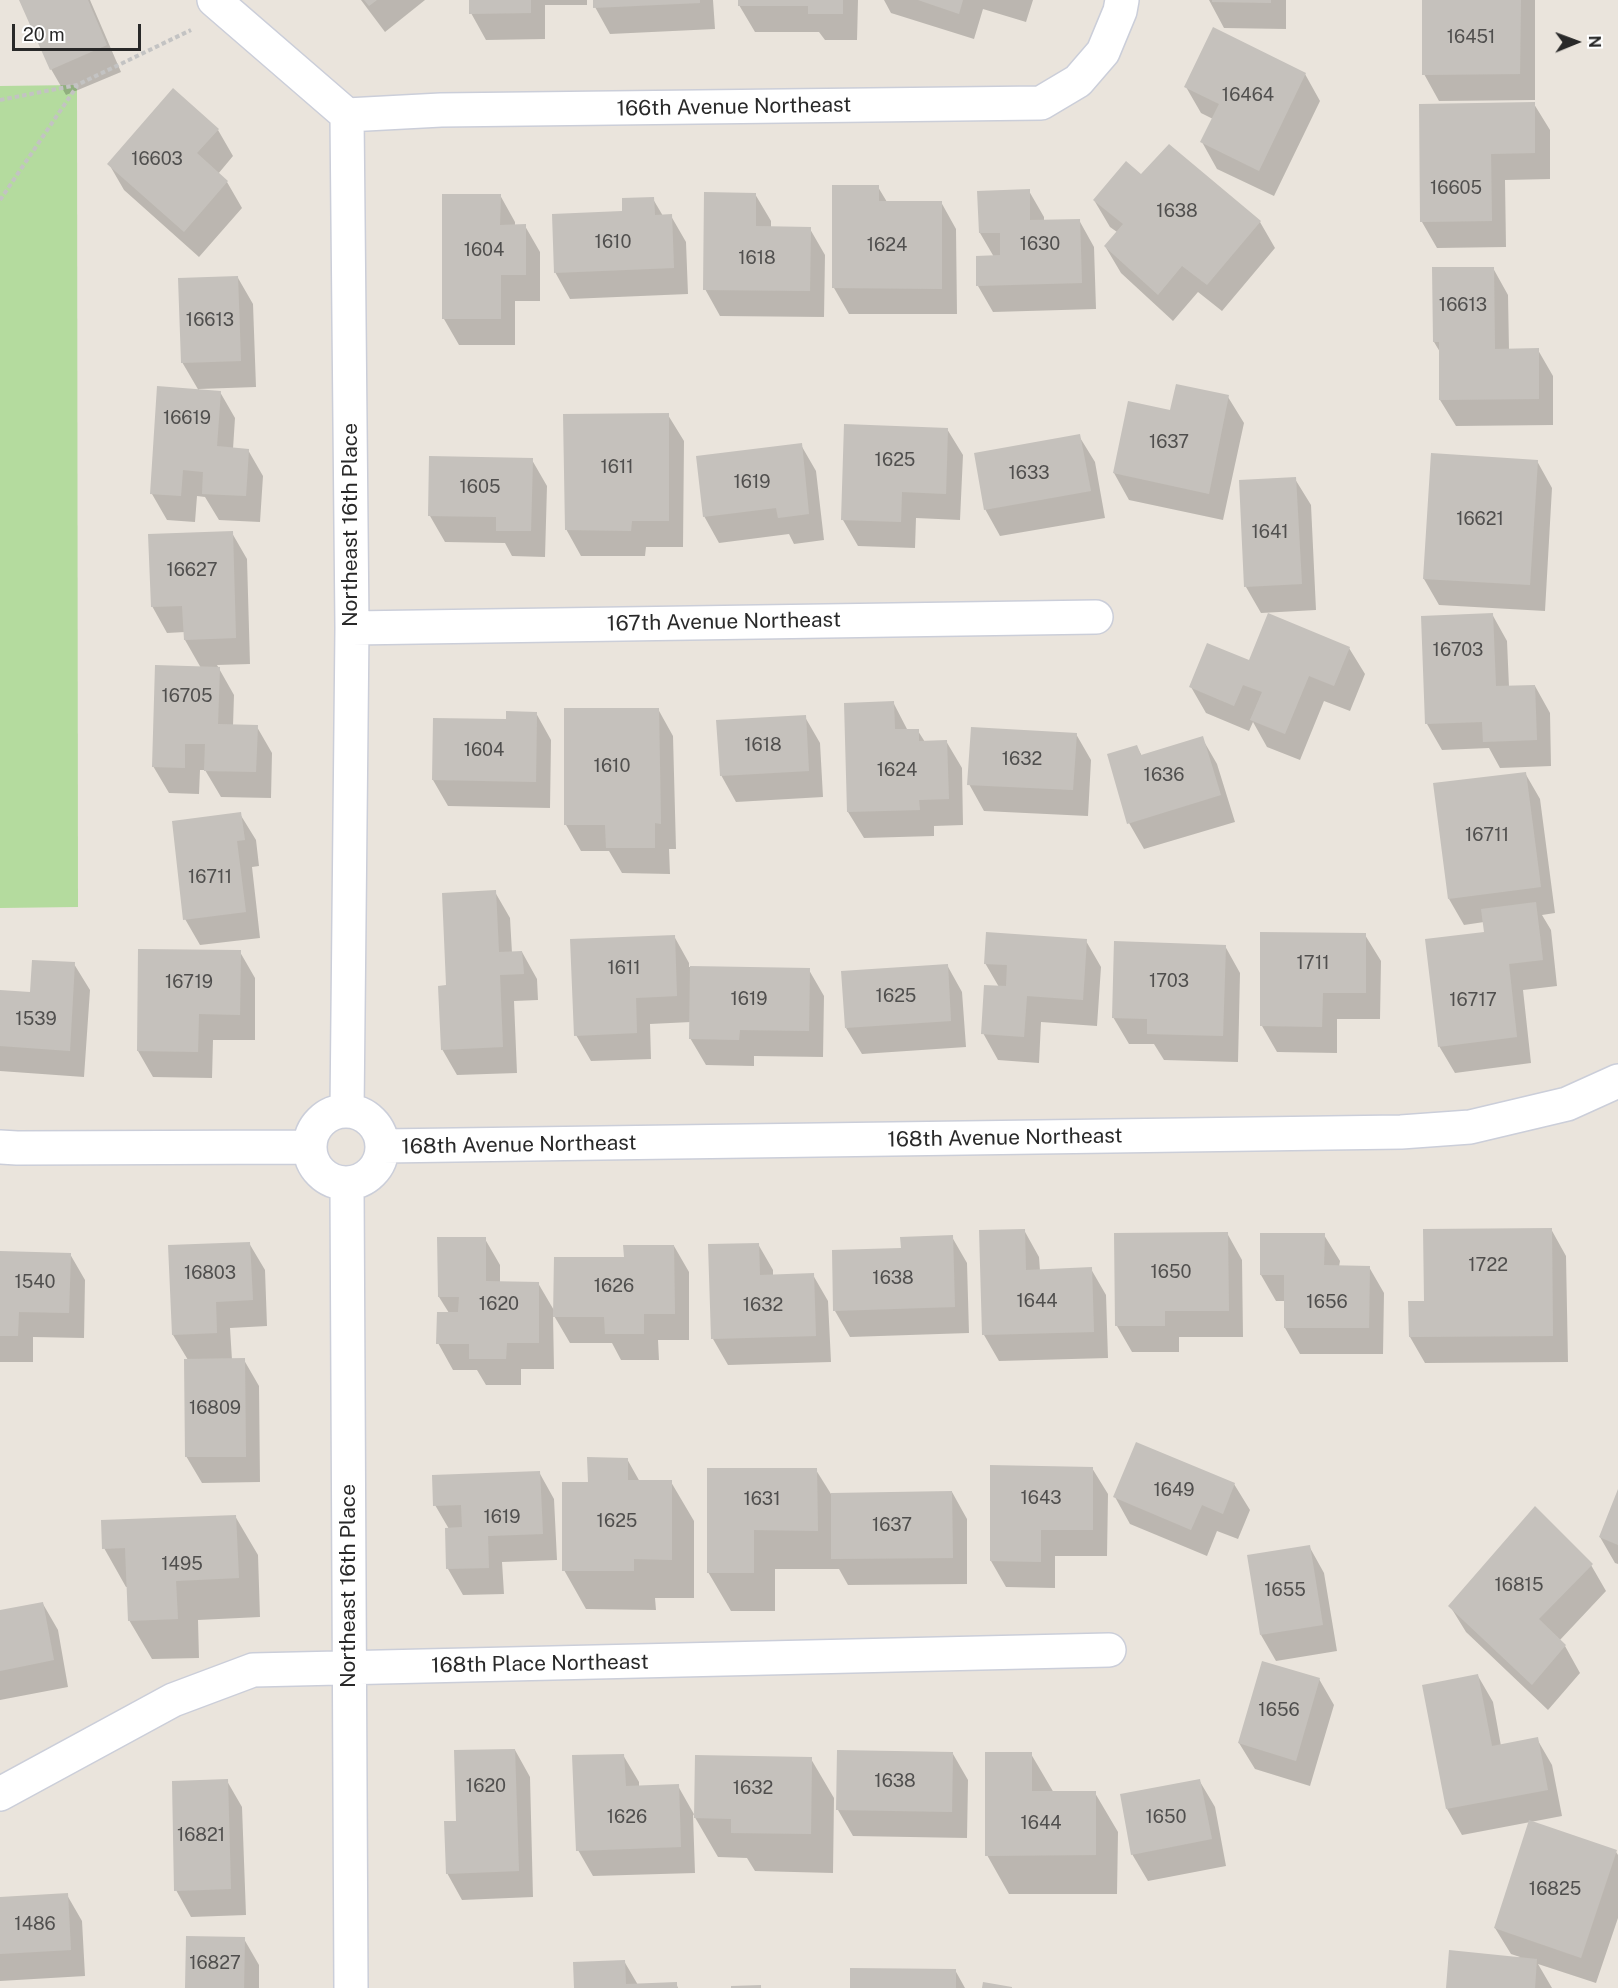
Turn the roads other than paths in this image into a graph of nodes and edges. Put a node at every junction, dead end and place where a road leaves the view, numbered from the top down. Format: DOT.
graph roads {
  1 [pos="1122,0"];
  2 [pos="215,2"];
  3 [pos="347,115"];
  4 [pos="1096,617"];
  5 [pos="352,628"];
  6 [pos="1618,1081"];
  7 [pos="347,1111"];
  8 [pos="383,1146"];
  9 [pos="0,1147"];
  10 [pos="310,1147"];
  11 [pos="347,1184"];
  12 [pos="1109,1650"];
  13 [pos="349,1668"];
  14 [pos="0,1794"];
  15 [pos="351,1988"];
  1 -- 3 [label="street, 166th Avenue Northeast"];
  2 -- 3 [label="street"];
  3 -- 5 [label="street, Northeast 16th Place"];
  4 -- 5 [label="street, 167th Avenue Northeast"];
  5 -- 7 [label="street, Northeast 16th Place"];
  6 -- 8 [label="street, 168th Avenue Northeast"];
  7 -- 8 [label="street"];
  7 -- 10 [label="street"];
  8 -- 11 [label="street"];
  9 -- 10 [label="street"];
  10 -- 11 [label="street"];
  11 -- 13 [label="street, Northeast 16th Place"];
  12 -- 13 [label="street, 168th Place Northeast"];
  13 -- 14 [label="street, 168th Place Northeast"];
  13 -- 15 [label="street, Northeast 16th Place"];
}
